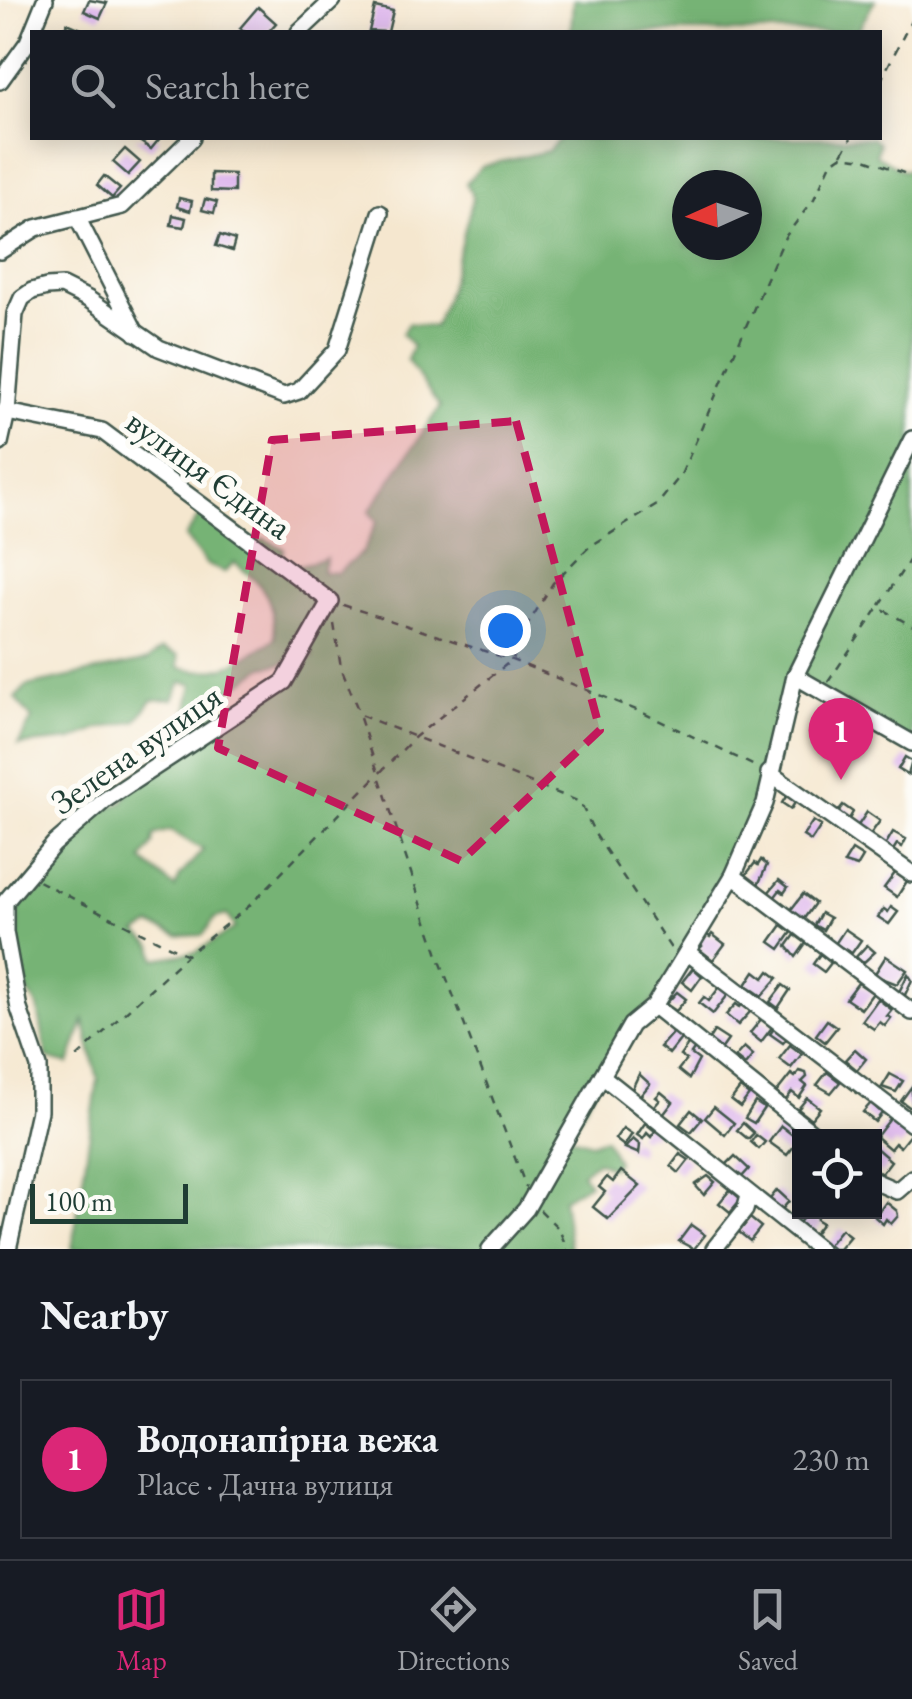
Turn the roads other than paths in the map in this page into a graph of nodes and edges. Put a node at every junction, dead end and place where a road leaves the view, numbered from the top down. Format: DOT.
graph roads {
  1 [pos="45,0"];
  2 [pos="333,0"];
  3 [pos="33,30"];
  4 [pos="302,30"];
  5 [pos="30,37"];
  6 [pos="2,74"];
  7 [pos="190,140"];
  8 [pos="380,213"];
  9 [pos="78,217"];
  10 [pos="0,252"];
  11 [pos="138,337"];
  12 [pos="3,412"];
  13 [pos="912,439"];
  14 [pos="0,444"];
  15 [pos="330,601"];
  16 [pos="795,676"];
  17 [pos="912,743"];
  18 [pos="769,773"];
  19 [pos="912,874"];
  20 [pos="732,876"];
  21 [pos="684,958"];
  22 [pos="654,1006"];
  23 [pos="912,1012"];
  24 [pos="602,1076"];
  25 [pos="912,1124"];
  26 [pos="807,1129"];
  27 [pos="910,1181"];
  28 [pos="882,1184"];
  29 [pos="749,1194"];
  30 [pos="8,1249"];
  31 [pos="490,1249"];
  32 [pos="714,1249"];
  33 [pos="819,1249"];
  1 -- 3 [label="street"];
  2 -- 4 [label="street"];
  5 -- 6 [label="street"];
  7 -- 9 [label="street"];
  8 -- 11 [label="street"];
  9 -- 10 [label="street"];
  9 -- 11 [label="street"];
  11 -- 12 [label="street"];
  12 -- 14 [label="street"];
  12 -- 15 [label="street, вулиця Єдина"];
  13 -- 16 [label="street"];
  15 -- 30 [label="street, Зелена вулиця"];
  16 -- 17 [label="street"];
  16 -- 18 [label="street"];
  18 -- 19 [label="street"];
  18 -- 20 [label="street"];
  20 -- 21 [label="street"];
  20 -- 23 [label="street"];
  21 -- 22 [label="street"];
  21 -- 25 [label="street"];
  22 -- 24 [label="street"];
  22 -- 26 [label="street"];
  24 -- 29 [label="street"];
  24 -- 31 [label="street"];
  27 -- 28 [label="street"];
  29 -- 32 [label="street"];
  29 -- 33 [label="street"];
}
